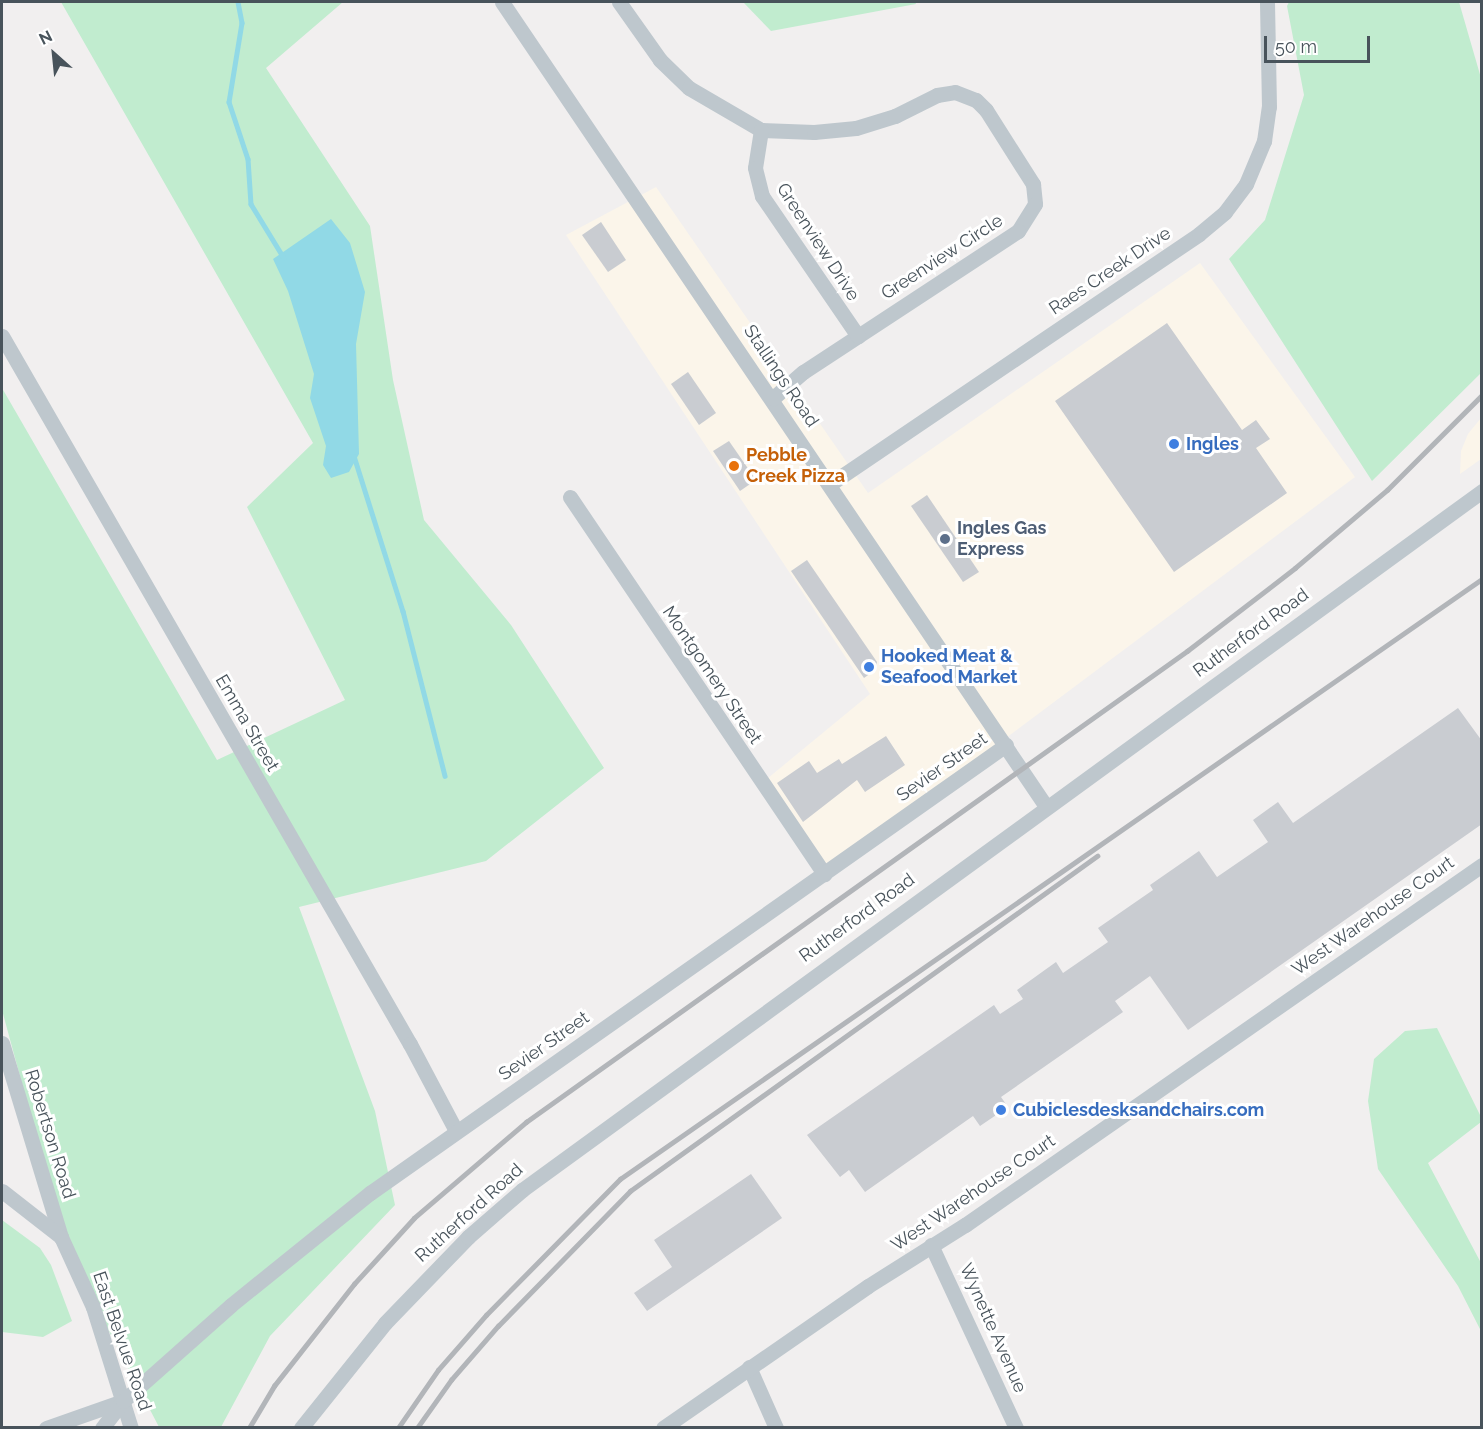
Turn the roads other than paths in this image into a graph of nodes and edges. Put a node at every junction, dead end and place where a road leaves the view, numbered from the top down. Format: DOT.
graph roads {
  1 [pos="502,2"];
  2 [pos="619,2"];
  3 [pos="1266,2"];
  4 [pos="761,130"];
  5 [pos="2,336"];
  6 [pos="858,336"];
  7 [pos="773,398"];
  8 [pos="830,484"];
  9 [pos="1482,491"];
  10 [pos="570,497"];
  11 [pos="1005,745"];
  12 [pos="1045,805"];
  13 [pos="1482,865"];
  14 [pos="824,874"];
  15 [pos="2,1043"];
  16 [pos="456,1131"];
  17 [pos="2,1191"];
  18 [pos="60,1237"];
  19 [pos="932,1245"];
  20 [pos="749,1367"];
  21 [pos="123,1401"];
  22 [pos="46,1428"];
  23 [pos="102,1428"];
  24 [pos="131,1428"];
  25 [pos="301,1428"];
  26 [pos="663,1428"];
  27 [pos="776,1428"];
  28 [pos="1016,1428"];
  1 -- 7 [label="street, Stallings Road"];
  2 -- 4 [label="street, Greenview Circle"];
  3 -- 8 [label="street, Raes Creek Drive"];
  4 -- 6 [label="street, Greenview Drive"];
  4 -- 6 [label="street, Greenview Circle"];
  5 -- 16 [label="street, Emma Street"];
  6 -- 7 [label="street, Greenview Circle"];
  7 -- 8 [label="street, Stallings Road"];
  8 -- 11 [label="street, Stallings Road"];
  9 -- 12 [label="street, Rutherford Road"];
  10 -- 14 [label="street, Montgomery Street"];
  11 -- 12 [label="street, Stallings Road"];
  11 -- 14 [label="street, Sevier Street"];
  12 -- 25 [label="street, Rutherford Road"];
  13 -- 19 [label="street, West Warehouse Court"];
  14 -- 16 [label="street, Sevier Street"];
  15 -- 18 [label="street, Robertson Road"];
  16 -- 21 [label="street, Sevier Street"];
  17 -- 18 [label="street, East Belvue Road"];
  18 -- 21 [label="street, East Belvue Road"];
  19 -- 20 [label="street, West Warehouse Court"];
  19 -- 28 [label="street, Wynette Avenue"];
  20 -- 26 [label="street, West Warehouse Court"];
  20 -- 27 [label="street"];
  21 -- 22 [label="street"];
  21 -- 23 [label="street"];
  21 -- 24 [label="street, East Belvue Road"];
}
